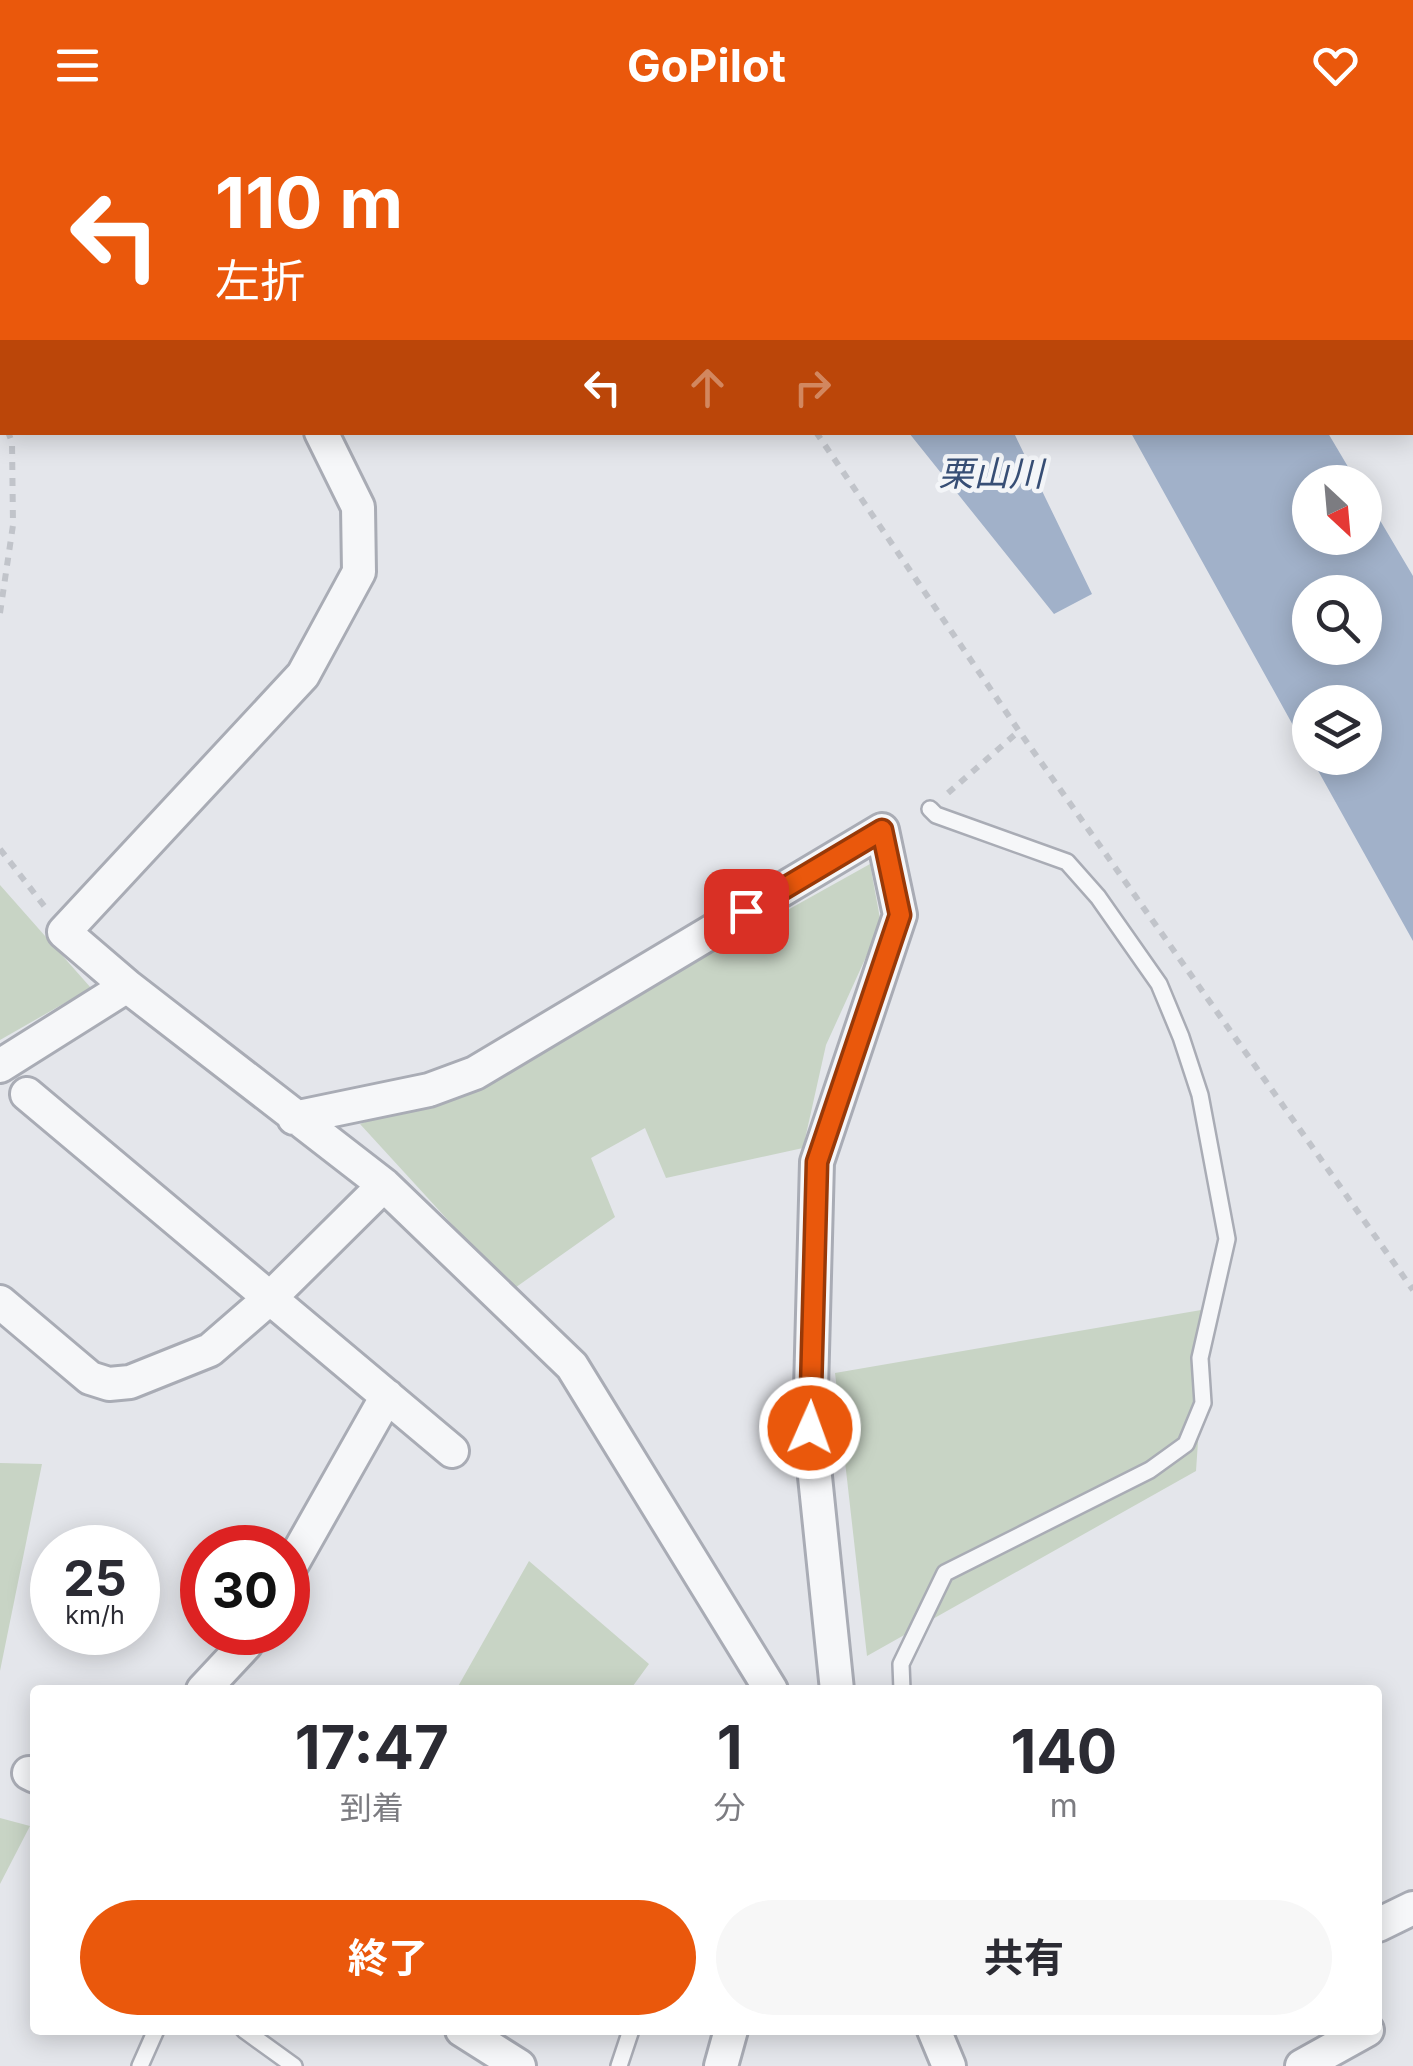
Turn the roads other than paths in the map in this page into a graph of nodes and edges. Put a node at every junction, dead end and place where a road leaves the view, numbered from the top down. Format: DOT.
graph roads {
  1 [pos="322,435"];
  2 [pos="930,809"];
  3 [pos="127,986"];
  4 [pos="0,1066"];
  5 [pos="27,1094"];
  6 [pos="294,1118"];
  7 [pos="384,1185"];
  8 [pos="270,1298"];
  9 [pos="0,1302"];
  10 [pos="387,1396"];
  11 [pos="452,1451"];
  12 [pos="310,1532"];
  13 [pos="233,1655"];
  14 [pos="207,1685"];
  15 [pos="767,1685"];
  16 [pos="836,1685"];
  17 [pos="902,1685"];
  18 [pos="1413,1908"];
  19 [pos="1382,1923"];
  20 [pos="154,2035"];
  21 [pos="251,2035"];
  22 [pos="470,2035"];
  23 [pos="629,2035"];
  24 [pos="730,2035"];
  25 [pos="936,2035"];
  26 [pos="1358,2035"];
  27 [pos="140,2066"];
  28 [pos="294,2066"];
  29 [pos="519,2066"];
  30 [pos="619,2066"];
  31 [pos="721,2066"];
  32 [pos="949,2066"];
  33 [pos="1302,2066"];
  1 -- 3 [label="street"];
  2 -- 17 [label="lane"];
  3 -- 4 [label="street"];
  3 -- 6 [label="street"];
  5 -- 8 [label="street"];
  6 -- 7 [label="street"];
  6 -- 16 [label="street"];
  7 -- 8 [label="street"];
  7 -- 15 [label="street"];
  8 -- 9 [label="street"];
  8 -- 10 [label="street"];
  10 -- 11 [label="street"];
  10 -- 12 [label="street"];
  13 -- 14 [label="street"];
  18 -- 19 [label="street"];
  20 -- 27 [label="lane"];
  21 -- 28 [label="lane"];
  22 -- 29 [label="street"];
  23 -- 30 [label="lane"];
  24 -- 31 [label="street"];
  25 -- 32 [label="street"];
  26 -- 33 [label="street"];
}
